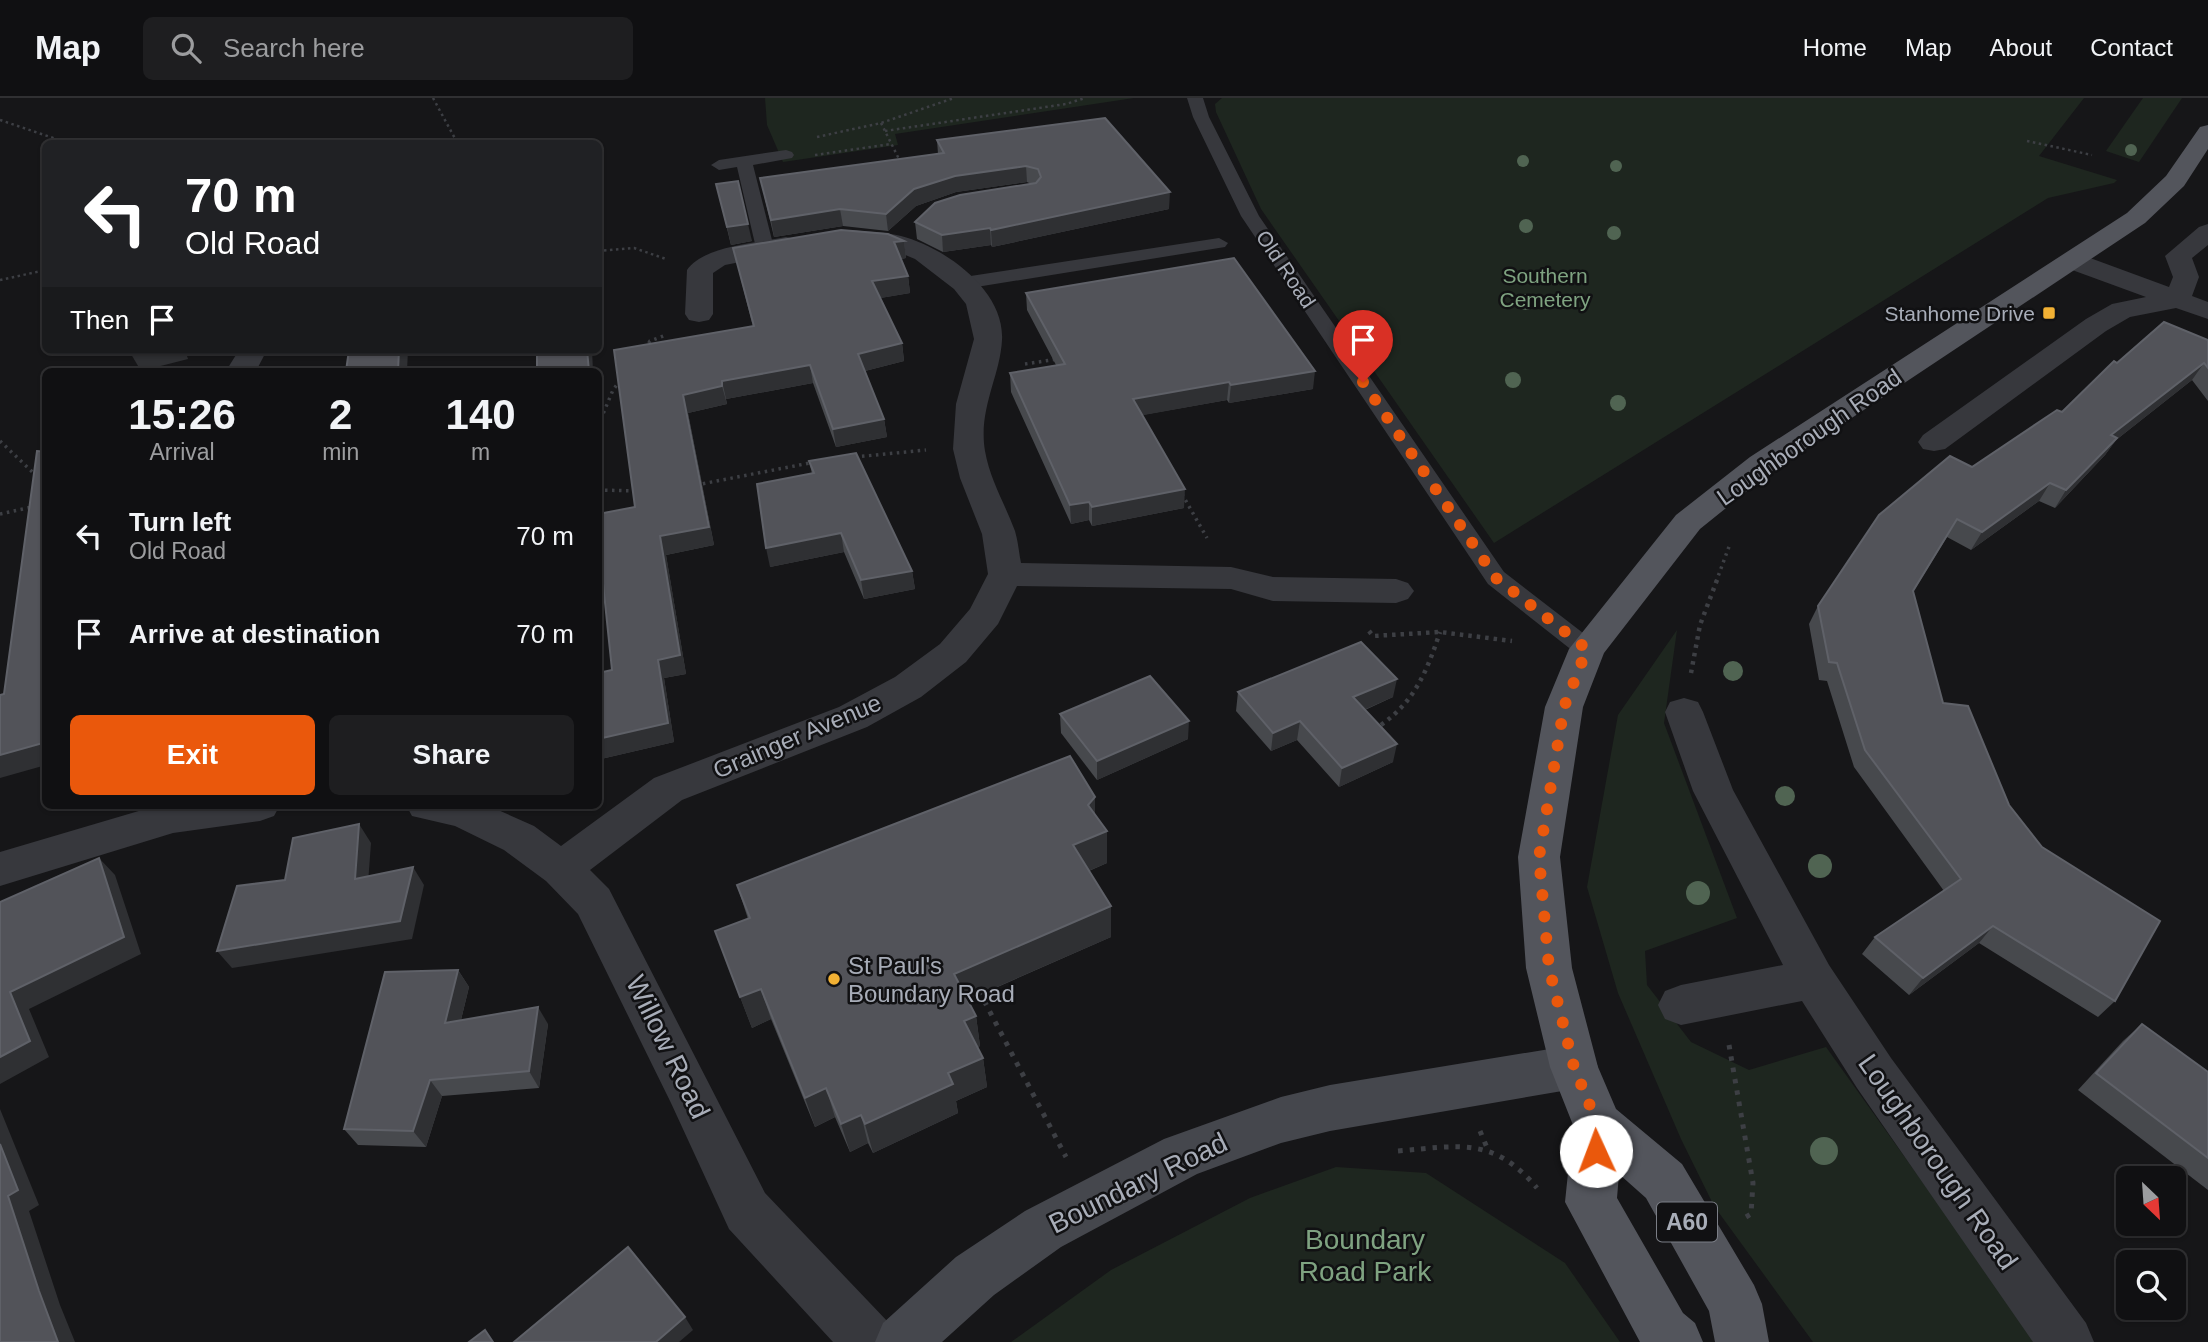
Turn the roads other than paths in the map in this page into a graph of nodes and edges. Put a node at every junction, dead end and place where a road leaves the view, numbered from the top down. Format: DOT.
graph roads {
  1 [pos="1195,98"];
  2 [pos="2208,132"];
  3 [pos="786,155"];
  4 [pos="744,161"];
  5 [pos="719,165"];
  6 [pos="926,213"];
  7 [pos="2208,232"];
  8 [pos="895,242"];
  9 [pos="1219,243"];
  10 [pos="765,248"];
  11 [pos="2073,261"];
  12 [pos="964,283"];
  13 [pos="2177,300"];
  14 [pos="2208,311"];
  15 [pos="699,313"];
  16 [pos="1934,442"];
  17 [pos="1005,574"];
  18 [pos="1396,591"];
  19 [pos="1587,649"];
  20 [pos="1684,712"];
  21 [pos="202,809"];
  22 [pos="451,809"];
  23 [pos="173,811"];
  24 [pos="0,869"];
  25 [pos="561,869"];
  26 [pos="1813,979"];
  27 [pos="1681,1005"];
  28 [pos="1574,1067"];
  29 [pos="1598,1125"];
  30 [pos="870,1342"];
  31 [pos="902,1342"];
  32 [pos="1676,1342"];
  33 [pos="1742,1342"];
  34 [pos="2067,1342"];
  1 -- 19 [label="lane, Old Road"];
  2 -- 11 [label="main road, Loughborough Road / A60"];
  3 -- 4 [label="lane"];
  4 -- 5 [label="lane"];
  4 -- 10 [label="lane"];
  6 -- 8 [label="street"];
  7 -- 13 [label="street"];
  8 -- 10 [label="street"];
  8 -- 12 [label="street"];
  9 -- 12 [label="lane"];
  10 -- 15 [label="street"];
  11 -- 13 [label="street"];
  11 -- 19 [label="main road, Loughborough Road / A60"];
  12 -- 17 [label="street"];
  13 -- 14 [label="street"];
  13 -- 16 [label="street"];
  17 -- 18 [label="street"];
  17 -- 25 [label="street, Grainger Avenue"];
  19 -- 28 [label="main road, Loughborough Road / A60"];
  20 -- 26 [label="street, Loughborough Road"];
  21 -- 23 [label="street"];
  22 -- 25 [label="street, Willow Road"];
  23 -- 24 [label="street"];
  25 -- 30 [label="street, Willow Road"];
  26 -- 27 [label="street"];
  26 -- 34 [label="street, Loughborough Road"];
  28 -- 29 [label="main road, Loughborough Road / A60"];
  28 -- 31 [label="street, Boundary Road"];
  29 -- 32 [label="main road, Loughborough Road / A60"];
  29 -- 33 [label="main road, Loughborough Road / A60"];
}
